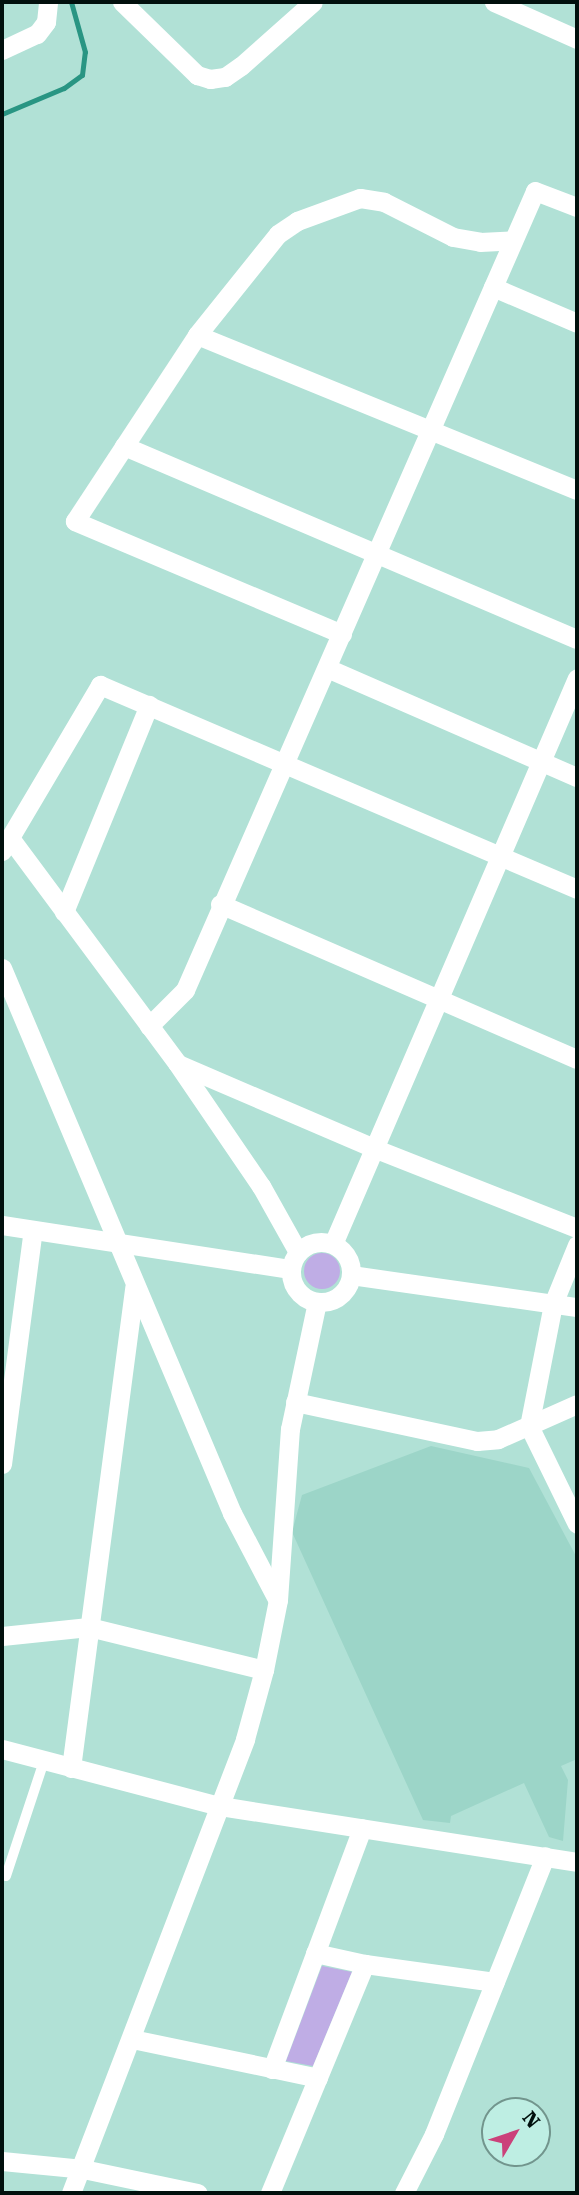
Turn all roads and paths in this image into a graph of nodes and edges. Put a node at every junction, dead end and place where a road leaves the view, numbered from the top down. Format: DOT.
graph roads {
  1 [pos="48,2"];
  2 [pos="122,2"];
  3 [pos="313,2"];
  4 [pos="494,2"];
  5 [pos="577,39"];
  6 [pos="2,50"];
  7 [pos="577,206"];
  8 [pos="513,240"];
  9 [pos="493,287"];
  10 [pos="577,323"];
  11 [pos="197,335"];
  12 [pos="431,429"];
  13 [pos="124,446"];
  14 [pos="577,490"];
  15 [pos="378,552"];
  16 [pos="342,634"];
  17 [pos="577,639"];
  18 [pos="327,668"];
  19 [pos="577,678"];
  20 [pos="149,705"];
  21 [pos="541,762"];
  22 [pos="286,764"];
  23 [pos="577,777"];
  24 [pos="6,845"];
  25 [pos="501,856"];
  26 [pos="577,889"];
  27 [pos="220,904"];
  28 [pos="64,912"];
  29 [pos="2,968"];
  30 [pos="440,999"];
  31 [pos="149,1026"];
  32 [pos="577,1059"];
  33 [pos="177,1063"];
  34 [pos="376,1149"];
  35 [pos="2,1225"];
  36 [pos="577,1228"];
  37 [pos="33,1230"];
  38 [pos="118,1242"];
  39 [pos="332,1244"];
  40 [pos="577,1245"];
  41 [pos="294,1260"];
  42 [pos="351,1275"];
  43 [pos="134,1286"];
  44 [pos="317,1302"];
  45 [pos="553,1304"];
  46 [pos="577,1307"];
  47 [pos="295,1402"];
  48 [pos="577,1404"];
  49 [pos="529,1426"];
  50 [pos="2,1464"];
  51 [pos="577,1524"];
  52 [pos="278,1600"];
  53 [pos="89,1627"];
  54 [pos="2,1636"];
  55 [pos="264,1670"];
  56 [pos="2,1749"];
  57 [pos="44,1761"];
  58 [pos="71,1768"];
  59 [pos="220,1805"];
  60 [pos="362,1828"];
  61 [pos="545,1856"];
  62 [pos="577,1862"];
  63 [pos="6,1876"];
  64 [pos="315,1954"];
  65 [pos="365,1964"];
  66 [pos="495,1982"];
  67 [pos="132,2039"];
  68 [pos="272,2068"];
  69 [pos="318,2078"];
  70 [pos="2,2161"];
  71 [pos="83,2169"];
  72 [pos="71,2193"];
  73 [pos="198,2193"];
  74 [pos="270,2193"];
  75 [pos="404,2193"];
  1 -- 6 [label="street"];
  2 -- 3 [label="street"];
  4 -- 5 [label="street"];
  7 -- 8 [label="street"];
  8 -- 9 [label="street"];
  8 -- 11 [label="street"];
  9 -- 10 [label="street"];
  9 -- 12 [label="street"];
  11 -- 12 [label="street"];
  11 -- 13 [label="street"];
  12 -- 14 [label="street"];
  12 -- 15 [label="street"];
  13 -- 15 [label="street"];
  13 -- 16 [label="street"];
  15 -- 16 [label="street"];
  15 -- 17 [label="street"];
  16 -- 18 [label="street"];
  18 -- 21 [label="street"];
  18 -- 22 [label="street"];
  19 -- 21 [label="street"];
  20 -- 22 [label="street"];
  20 -- 24 [label="street"];
  20 -- 28 [label="street"];
  21 -- 23 [label="street"];
  21 -- 25 [label="street"];
  22 -- 25 [label="street"];
  22 -- 27 [label="street"];
  24 -- 28 [label="street"];
  25 -- 26 [label="street"];
  25 -- 30 [label="street"];
  27 -- 30 [label="street"];
  27 -- 31 [label="street"];
  28 -- 31 [label="street"];
  29 -- 38 [label="street"];
  30 -- 32 [label="street"];
  30 -- 34 [label="street"];
  31 -- 33 [label="street"];
  33 -- 34 [label="street"];
  33 -- 41 [label="street"];
  34 -- 36 [label="street"];
  34 -- 39 [label="street"];
  35 -- 37 [label="street"];
  37 -- 38 [label="street"];
  37 -- 50 [label="street"];
  38 -- 41 [label="street"];
  38 -- 43 [label="street"];
  39 -- 41 [label="street"];
  39 -- 42 [label="street"];
  40 -- 45 [label="street"];
  41 -- 44 [label="street"];
  42 -- 44 [label="street"];
  42 -- 45 [label="street"];
  43 -- 52 [label="street"];
  43 -- 53 [label="street"];
  44 -- 47 [label="street"];
  45 -- 46 [label="street"];
  45 -- 49 [label="street"];
  47 -- 49 [label="street"];
  47 -- 52 [label="street"];
  48 -- 49 [label="street"];
  49 -- 51 [label="street"];
  52 -- 55 [label="street"];
  53 -- 54 [label="street"];
  53 -- 55 [label="street"];
  53 -- 58 [label="street"];
  55 -- 59 [label="street"];
  56 -- 57 [label="street"];
  57 -- 58 [label="street"];
  57 -- 63 [label="lane"];
  58 -- 59 [label="street"];
  59 -- 60 [label="street"];
  59 -- 67 [label="street"];
  60 -- 61 [label="street"];
  60 -- 64 [label="street"];
  61 -- 62 [label="street"];
  61 -- 66 [label="street"];
  64 -- 65 [label="street"];
  64 -- 68 [label="street"];
  65 -- 66 [label="street"];
  65 -- 69 [label="street"];
  66 -- 75 [label="street"];
  67 -- 68 [label="street"];
  67 -- 71 [label="street"];
  68 -- 69 [label="street"];
  69 -- 74 [label="street"];
  70 -- 71 [label="street"];
  71 -- 72 [label="street"];
  71 -- 73 [label="street"];
}
